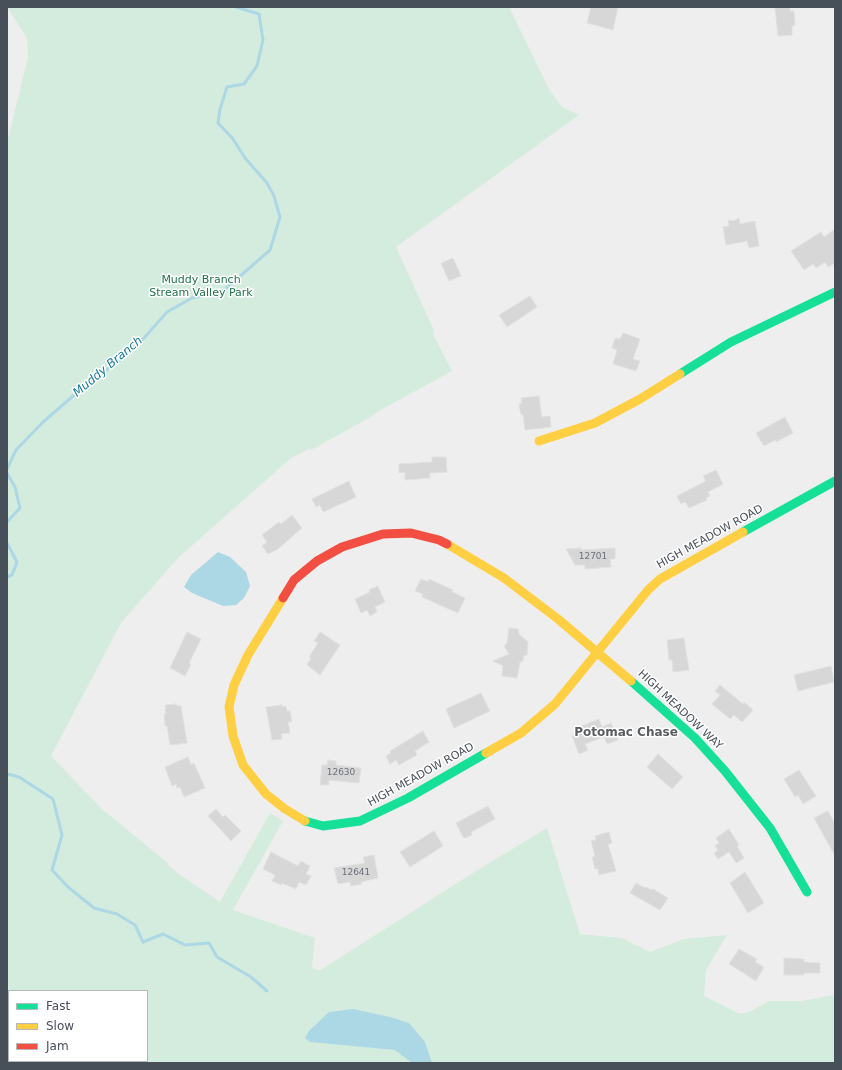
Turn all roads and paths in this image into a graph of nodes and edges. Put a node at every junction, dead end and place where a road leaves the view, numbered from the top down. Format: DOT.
graph roads {
  1 [pos="835,292"];
  2 [pos="539,441"];
  3 [pos="835,481"];
  4 [pos="597,651"];
  5 [pos="807,892"];
  1 -- 2 [label="street"];
  3 -- 4 [label="street, HIGH MEADOW ROAD"];
  4 -- 4 [label="street, HIGH MEADOW ROAD"];
  4 -- 5 [label="street, HIGH MEADOW WAY"];
}
